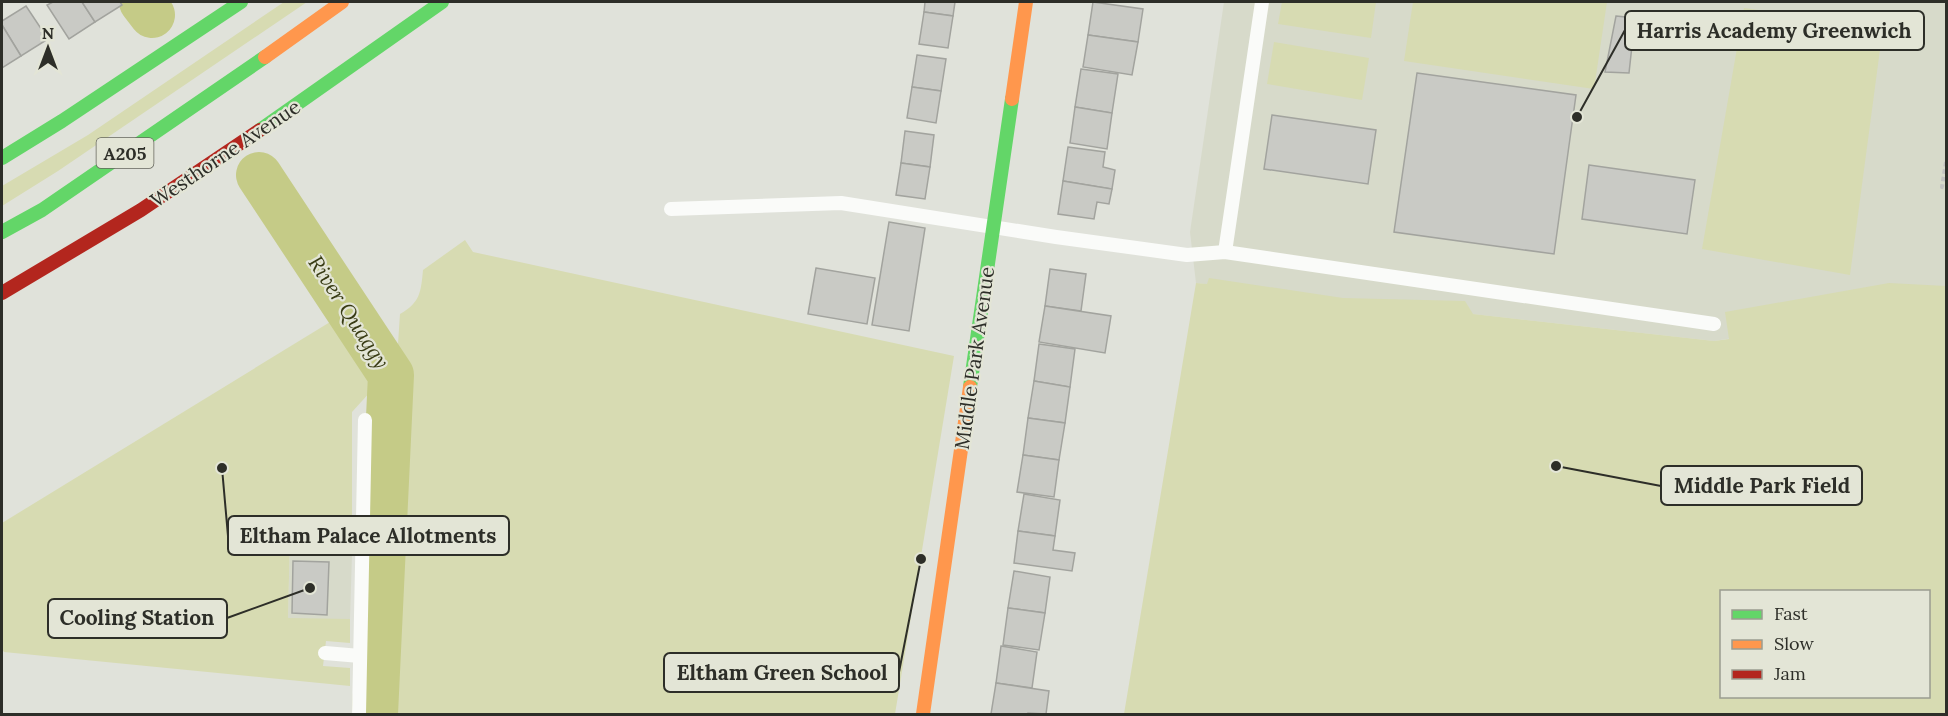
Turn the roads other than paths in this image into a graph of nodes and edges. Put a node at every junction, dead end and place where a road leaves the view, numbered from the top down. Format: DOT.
graph roads {
  1 [pos="241,2"];
  2 [pos="342,2"];
  3 [pos="442,2"];
  4 [pos="1026,2"];
  5 [pos="1262,2"];
  6 [pos="2,158"];
  7 [pos="671,209"];
  8 [pos="993,227"];
  9 [pos="2,232"];
  10 [pos="1225,252"];
  11 [pos="2,293"];
  12 [pos="1714,324"];
  13 [pos="366,420"];
  14 [pos="325,654"];
  15 [pos="360,656"];
  16 [pos="359,714"];
  17 [pos="923,714"];
  1 -- 6 [label="main road"];
  2 -- 9 [label="main road, A205"];
  3 -- 11 [label="main road, Westhorne Avenue"];
  4 -- 8 [label="main road, Middle Park Avenue"];
  5 -- 10 [label="lane"];
  7 -- 8 [label="lane"];
  8 -- 10 [label="lane"];
  8 -- 17 [label="main road, Middle Park Avenue"];
  10 -- 12 [label="lane"];
  13 -- 15 [label="lane"];
  14 -- 15 [label="lane"];
  15 -- 16 [label="lane"];
}
